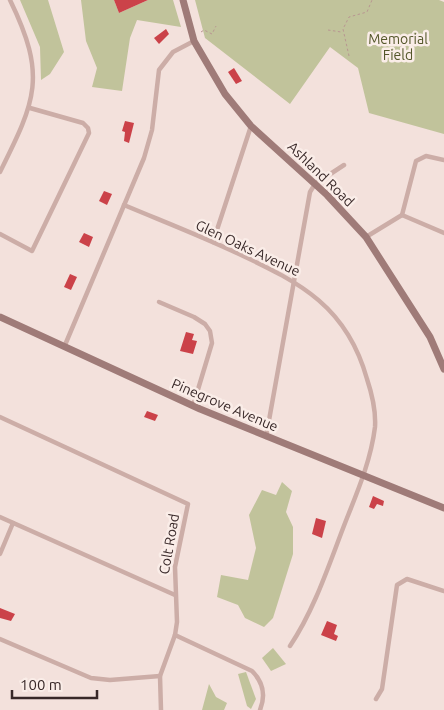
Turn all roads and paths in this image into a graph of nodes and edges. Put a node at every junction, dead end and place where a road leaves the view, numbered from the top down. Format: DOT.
graph roads {
  1 [pos="10,0"];
  2 [pos="183,0"];
  3 [pos="372,0"];
  4 [pos="216,26"];
  5 [pos="328,30"];
  6 [pos="201,32"];
  7 [pos="342,32"];
  8 [pos="194,41"];
  9 [pos="349,56"];
  10 [pos="30,108"];
  11 [pos="251,126"];
  12 [pos="444,160"];
  13 [pos="344,165"];
  14 [pos="0,172"];
  15 [pos="316,184"];
  16 [pos="124,205"];
  17 [pos="402,215"];
  18 [pos="444,233"];
  19 [pos="0,234"];
  20 [pos="366,237"];
  21 [pos="213,242"];
  22 [pos="294,281"];
  23 [pos="159,302"];
  24 [pos="0,317"];
  25 [pos="65,346"];
  26 [pos="444,369"];
  27 [pos="193,406"];
  28 [pos="0,418"];
  29 [pos="266,436"];
  30 [pos="363,476"];
  31 [pos="444,508"];
  32 [pos="0,517"];
  33 [pos="13,523"];
  34 [pos="0,554"];
  35 [pos="444,591"];
  36 [pos="175,595"];
  37 [pos="174,635"];
  38 [pos="0,639"];
  39 [pos="290,646"];
  40 [pos="160,676"];
  41 [pos="376,699"];
  42 [pos="161,710"];
  43 [pos="260,710"];
  1 -- 10 [label="street"];
  2 -- 8 [label="street, Ashland Road"];
  3 -- 7 [label="path"];
  4 -- 6 [label="path"];
  5 -- 7 [label="path"];
  7 -- 9 [label="path"];
  8 -- 11 [label="street, Ashland Road"];
  8 -- 16 [label="street"];
  10 -- 14 [label="street"];
  10 -- 19 [label="street"];
  11 -- 15 [label="street, Ashland Road"];
  11 -- 21 [label="street"];
  12 -- 17 [label="street"];
  13 -- 15 [label="street"];
  15 -- 20 [label="street, Ashland Road"];
  15 -- 22 [label="street"];
  16 -- 21 [label="street, Glen Oaks Avenue"];
  16 -- 25 [label="street"];
  17 -- 18 [label="street"];
  17 -- 20 [label="street"];
  20 -- 26 [label="street, Ashland Road"];
  21 -- 22 [label="street, Glen Oaks Avenue"];
  22 -- 29 [label="street"];
  22 -- 30 [label="street, Glen Oaks Avenue"];
  23 -- 27 [label="street"];
  24 -- 25 [label="street, Pinegrove Avenue"];
  25 -- 27 [label="street, Pinegrove Avenue"];
  27 -- 29 [label="street, Pinegrove Avenue"];
  28 -- 36 [label="street, Colt Road"];
  29 -- 30 [label="street, Pinegrove Avenue"];
  30 -- 31 [label="street, Pinegrove Avenue"];
  30 -- 39 [label="street, Glen Oaks Avenue"];
  32 -- 33 [label="street"];
  33 -- 34 [label="street"];
  33 -- 36 [label="street"];
  35 -- 41 [label="street"];
  36 -- 37 [label="street, Colt Road"];
  37 -- 40 [label="street, Colt Road"];
  37 -- 43 [label="street"];
  38 -- 40 [label="street"];
  40 -- 42 [label="street"];
}
